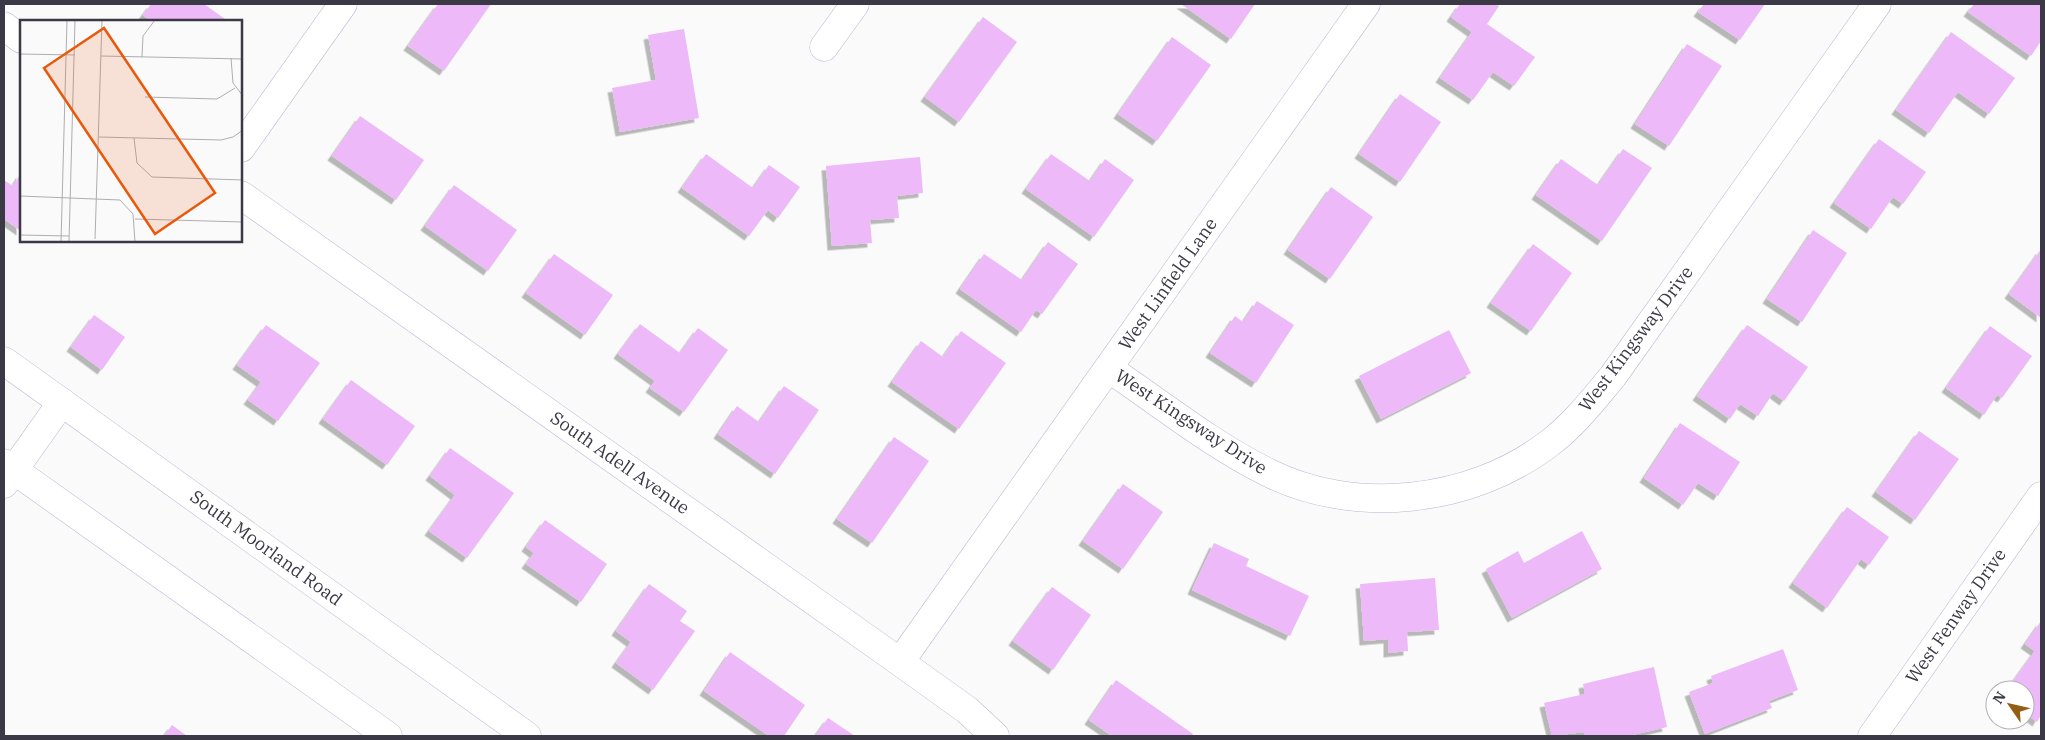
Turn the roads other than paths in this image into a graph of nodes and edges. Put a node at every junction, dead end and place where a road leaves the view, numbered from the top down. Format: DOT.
graph roads {
  1 [pos="344,4"];
  2 [pos="855,4"];
  3 [pos="1366,4"];
  4 [pos="1877,4"];
  5 [pos="4,26"];
  6 [pos="20,38"];
  7 [pos="824,47"];
  8 [pos="242,147"];
  9 [pos="242,196"];
  10 [pos="4,361"];
  11 [pos="1108,368"];
  12 [pos="62,402"];
  13 [pos="7,472"];
  14 [pos="2041,496"];
  15 [pos="900,662"];
  16 [pos="388,736"];
  17 [pos="527,736"];
  18 [pos="995,736"];
  19 [pos="1872,736"];
  1 -- 8 [label="street"];
  2 -- 7 [label="street"];
  3 -- 11 [label="street, West Linfield Lane"];
  4 -- 11 [label="street, West Kingsway Drive"];
  5 -- 6 [label="street"];
  9 -- 15 [label="street, South Adell Avenue"];
  10 -- 12 [label="street, South Moorland Road"];
  11 -- 15 [label="street, West Linfield Lane"];
  12 -- 13 [label="street"];
  12 -- 17 [label="street, South Moorland Road"];
  13 -- 16 [label="street"];
  14 -- 19 [label="street, West Fenway Drive"];
  15 -- 18 [label="street, South Adell Avenue"];
}
